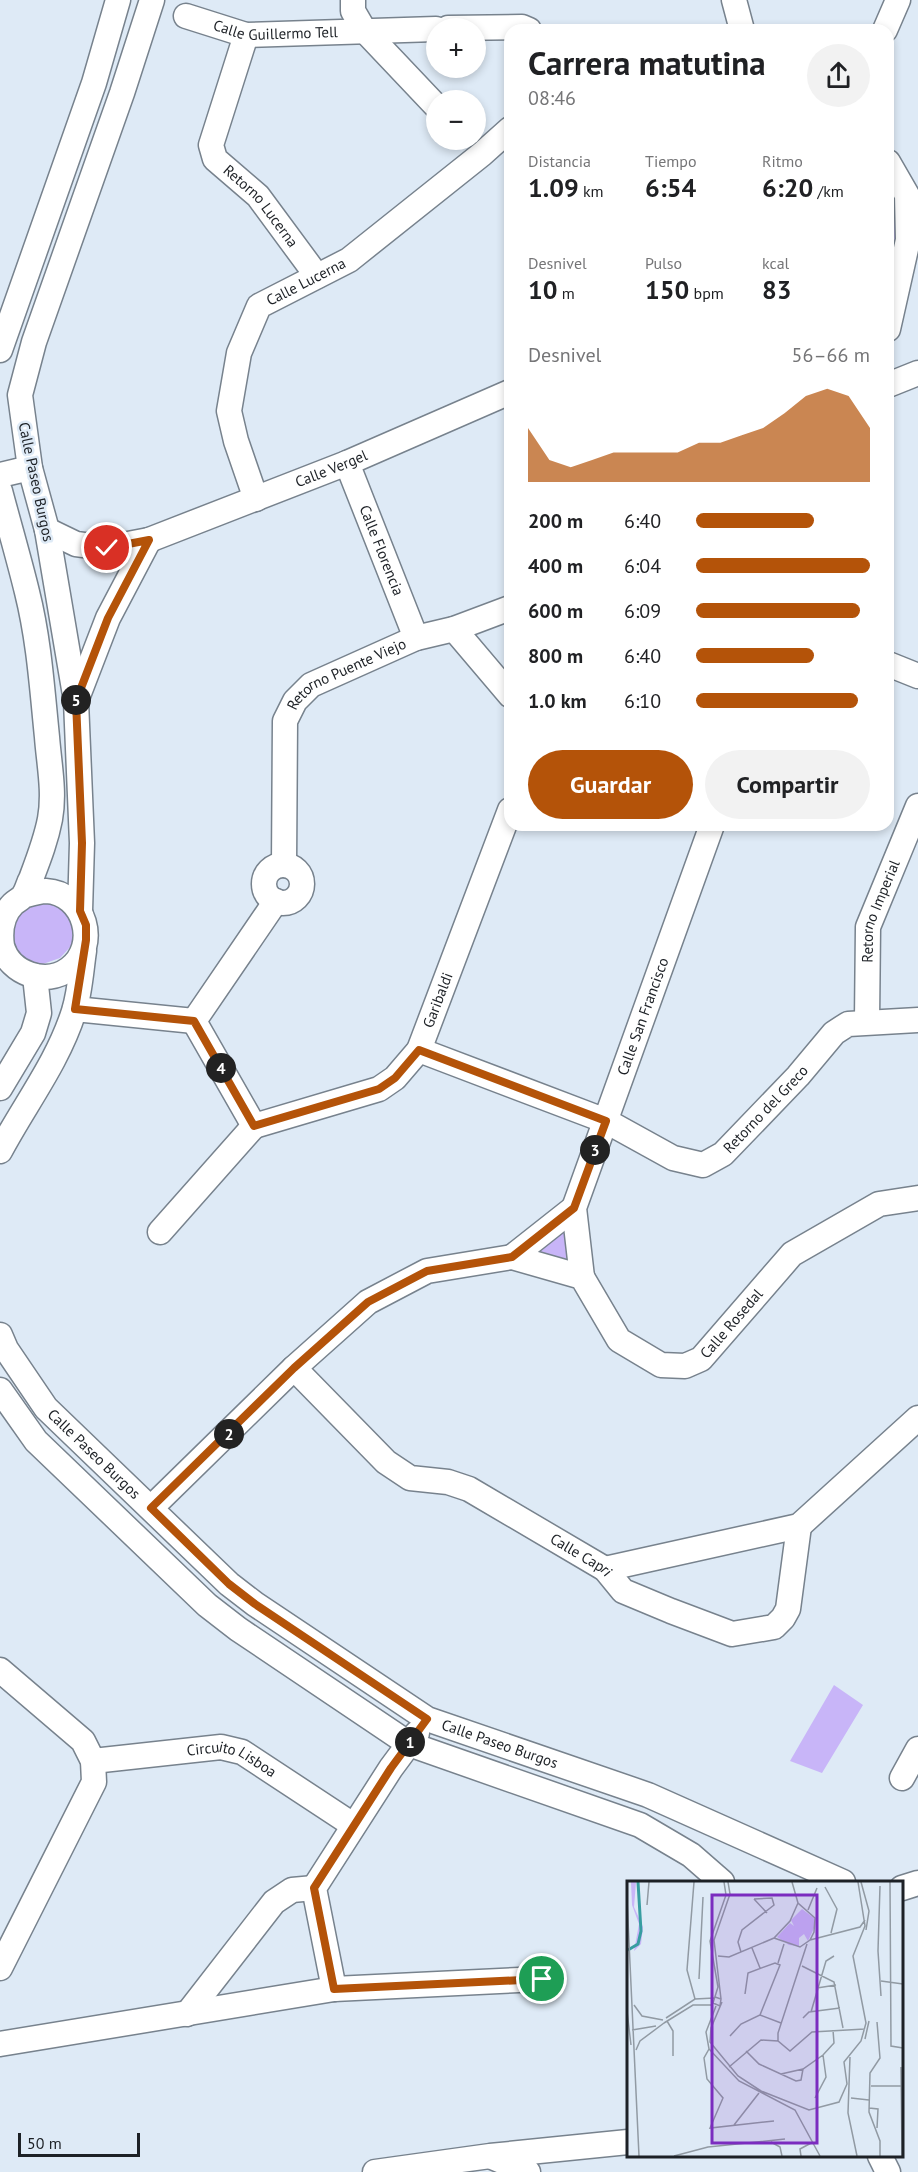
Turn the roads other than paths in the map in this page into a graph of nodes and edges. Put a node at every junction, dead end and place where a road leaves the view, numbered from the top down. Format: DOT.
graph roads {
  1 [pos="118,0"];
  2 [pos="152,0"];
  3 [pos="353,0"];
  4 [pos="734,0"];
  5 [pos="898,0"];
  6 [pos="186,16"];
  7 [pos="740,24"];
  8 [pos="888,24"];
  9 [pos="486,27"];
  10 [pos="504,27"];
  11 [pos="426,29"];
  12 [pos="364,30"];
  13 [pos="246,35"];
  14 [pos="94,83"];
  15 [pos="122,93"];
  16 [pos="426,95"];
  17 [pos="83,114"];
  18 [pos="111,123"];
  19 [pos="504,132"];
  20 [pos="486,141"];
  21 [pos="472,150"];
  22 [pos="894,172"];
  23 [pos="317,276"];
  24 [pos="894,309"];
  25 [pos="3,342"];
  26 [pos="34,342"];
  27 [pos="0,363"];
  28 [pos="26,371"];
  29 [pos="918,374"];
  30 [pos="894,383"];
  31 [pos="504,395"];
  32 [pos="347,463"];
  33 [pos="30,468"];
  34 [pos="0,475"];
  35 [pos="2,499"];
  36 [pos="38,499"];
  37 [pos="256,499"];
  38 [pos="47,530"];
  39 [pos="149,540"];
  40 [pos="504,610"];
  41 [pos="454,630"];
  42 [pos="416,638"];
  43 [pos="894,666"];
  44 [pos="918,676"];
  45 [pos="504,688"];
  46 [pos="76,701"];
  47 [pos="917,811"];
  48 [pos="504,826"];
  49 [pos="710,831"];
  50 [pos="12,902"];
  51 [pos="80,911"];
  52 [pos="86,940"];
  53 [pos="5,961"];
  54 [pos="35,976"];
  55 [pos="75,1009"];
  56 [pos="918,1020"];
  57 [pos="194,1021"];
  58 [pos="867,1021"];
  59 [pos="419,1050"];
  60 [pos="0,1088"];
  61 [pos="606,1121"];
  62 [pos="254,1126"];
  63 [pos="0,1151"];
  64 [pos="918,1198"];
  65 [pos="574,1208"];
  66 [pos="160,1232"];
  67 [pos="512,1257"];
  68 [pos="582,1277"];
  69 [pos="0,1335"];
  70 [pos="294,1368"];
  71 [pos="0,1390"];
  72 [pos="918,1418"];
  73 [pos="151,1508"];
  74 [pos="799,1526"];
  75 [pos="605,1569"];
  76 [pos="229,1584"];
  77 [pos="255,1604"];
  78 [pos="207,1605"];
  79 [pos="238,1629"];
  80 [pos="0,1670"];
  81 [pos="427,1719"];
  82 [pos="409,1744"];
  83 [pos="918,1749"];
  84 [pos="93,1761"];
  85 [pos="902,1778"];
  86 [pos="648,1795"];
  87 [pos="353,1825"];
  88 [pos="640,1825"];
  89 [pos="721,1881"];
  90 [pos="841,1881"];
  91 [pos="918,1883"];
  92 [pos="314,1888"];
  93 [pos="903,1888"];
  94 [pos="0,1968"];
  95 [pos="542,1979"];
  96 [pos="334,1989"];
  97 [pos="187,2014"];
  98 [pos="0,2044"];
  99 [pos="627,2142"];
  100 [pos="490,2156"];
  101 [pos="385,2172"];
  102 [pos="528,2172"];
  1 -- 14 [label="street"];
  2 -- 15 [label="street, Calle Paseo Burgos"];
  3 -- 12 [label="street"];
  4 -- 7 [label="street"];
  5 -- 8 [label="street"];
  6 -- 13 [label="street, Calle Guillermo Tell"];
  9 -- 10 [label="street"];
  11 -- 12 [label="street, Calle Guillermo Tell"];
  12 -- 13 [label="street, Calle Guillermo Tell"];
  12 -- 16 [label="street"];
  13 -- 23 [label="street, Retorno Lucerna"];
  14 -- 15 [label="street"];
  14 -- 17 [label="street"];
  15 -- 18 [label="street, Calle Paseo Burgos"];
  17 -- 18 [label="street"];
  17 -- 25 [label="street"];
  18 -- 26 [label="street, Calle Paseo Burgos"];
  19 -- 20 [label="street, Calle Lucerna"];
  21 -- 23 [label="street, Calle Lucerna"];
  22 -- 24 [label="street"];
  23 -- 37 [label="street, Calle Lucerna"];
  25 -- 26 [label="street"];
  26 -- 28 [label="street, Calle Paseo Burgos"];
  27 -- 28 [label="street"];
  28 -- 33 [label="street, Calle Paseo Burgos"];
  29 -- 30 [label="street"];
  31 -- 32 [label="street, Calle Vergel"];
  32 -- 37 [label="street, Calle Vergel"];
  32 -- 42 [label="street, Calle Florencia"];
  33 -- 34 [label="street"];
  33 -- 36 [label="street, Calle Paseo Burgos"];
  35 -- 36 [label="street"];
  35 -- 50 [label="street"];
  36 -- 38 [label="street, Calle Paseo Burgos"];
  37 -- 39 [label="street, Calle Vergel"];
  38 -- 39 [label="street, Calle Vergel"];
  38 -- 46 [label="street, Calle Paseo Burgos"];
  39 -- 46 [label="street"];
  40 -- 41 [label="street, Retorno Puente Viejo"];
  41 -- 42 [label="street, Retorno Puente Viejo"];
  41 -- 45 [label="street"];
  42 -- 57 [label="street, Retorno Puente Viejo"];
  43 -- 44 [label="street"];
  46 -- 51 [label="street, Calle Paseo Burgos"];
  47 -- 58 [label="street, Retorno Imperial"];
  48 -- 59 [label="street, Garibaldi"];
  49 -- 61 [label="street, Calle San Francisco"];
  50 -- 51 [label="street"];
  50 -- 53 [label="street"];
  51 -- 52 [label="street"];
  52 -- 54 [label="street"];
  52 -- 55 [label="street"];
  53 -- 54 [label="street"];
  54 -- 60 [label="street"];
  55 -- 57 [label="street"];
  55 -- 63 [label="street"];
  56 -- 58 [label="street, Retorno del Greco"];
  57 -- 62 [label="street"];
  58 -- 61 [label="street, Retorno del Greco"];
  59 -- 61 [label="street"];
  59 -- 62 [label="street, Garibaldi"];
  61 -- 65 [label="street, Calle San Francisco"];
  62 -- 66 [label="street"];
  64 -- 68 [label="street, Calle Rosedal"];
  65 -- 67 [label="street"];
  65 -- 68 [label="street, Calle San Francisco"];
  67 -- 68 [label="street"];
  67 -- 70 [label="street"];
  69 -- 73 [label="street, Calle Paseo Burgos"];
  70 -- 73 [label="street"];
  70 -- 75 [label="street, Calle Capri"];
  71 -- 78 [label="street, Calle Paseo Burgos"];
  72 -- 74 [label="street, Calle Capri"];
  73 -- 76 [label="street, Calle Paseo Burgos"];
  74 -- 75 [label="street, Calle Capri"];
  74 -- 75 [label="street"];
  76 -- 77 [label="street, Calle Paseo Burgos"];
  76 -- 78 [label="street"];
  77 -- 79 [label="street"];
  77 -- 81 [label="street, Calle Paseo Burgos"];
  78 -- 79 [label="street, Calle Paseo Burgos"];
  79 -- 82 [label="street, Calle Paseo Burgos"];
  80 -- 84 [label="street"];
  81 -- 82 [label="street"];
  81 -- 86 [label="street, Calle Paseo Burgos"];
  82 -- 87 [label="street"];
  82 -- 88 [label="street, Calle Paseo Burgos"];
  83 -- 85 [label="street"];
  84 -- 87 [label="street, Circuito Lisboa"];
  84 -- 94 [label="street"];
  86 -- 88 [label="street"];
  86 -- 90 [label="street, Calle Paseo Burgos"];
  87 -- 92 [label="street"];
  88 -- 89 [label="street, Calle Paseo Burgos"];
  91 -- 93 [label="street"];
  92 -- 96 [label="street"];
  92 -- 97 [label="street"];
  95 -- 96 [label="street"];
  96 -- 97 [label="street"];
  97 -- 98 [label="street"];
  99 -- 100 [label="street"];
  100 -- 101 [label="street"];
  100 -- 102 [label="street"];
}
